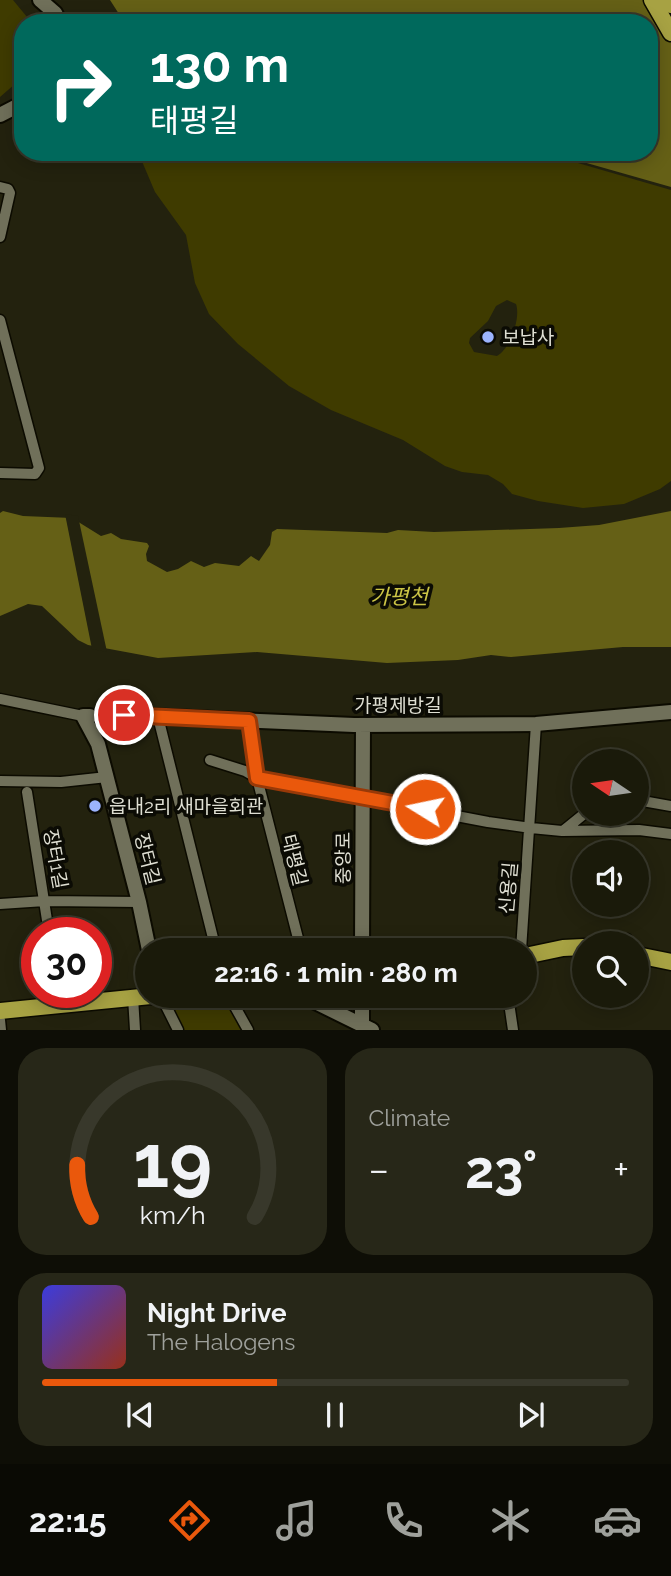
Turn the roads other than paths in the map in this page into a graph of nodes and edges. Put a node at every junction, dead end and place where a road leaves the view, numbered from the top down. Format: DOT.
graph roads {
  1 [pos="40,0"];
  2 [pos="653,0"];
  3 [pos="668,0"];
  4 [pos="671,5"];
  5 [pos="56,14"];
  6 [pos="671,33"];
  7 [pos="0,187"];
  8 [pos="0,237"];
  9 [pos="0,320"];
  10 [pos="0,473"];
  11 [pos="0,699"];
  12 [pos="671,712"];
  13 [pos="124,715"];
  14 [pos="87,716"];
  15 [pos="158,717"];
  16 [pos="249,721"];
  17 [pos="536,724"];
  18 [pos="363,725"];
  19 [pos="210,761"];
  20 [pos="107,777"];
  21 [pos="257,778"];
  22 [pos="0,781"];
  23 [pos="27,792"];
  24 [pos="363,798"];
  25 [pos="649,802"];
  26 [pos="671,806"];
  27 [pos="572,823"];
  28 [pos="531,828"];
  29 [pos="562,831"];
  30 [pos="671,834"];
  31 [pos="45,901"];
  32 [pos="139,902"];
  33 [pos="0,904"];
  34 [pos="47,917"];
  35 [pos="146,938"];
  36 [pos="213,938"];
  37 [pos="298,938"];
  38 [pos="362,938"];
  39 [pos="522,938"];
  40 [pos="572,948"];
  41 [pos="537,953"];
  42 [pos="649,957"];
  43 [pos="671,962"];
  44 [pos="112,997"];
  45 [pos="133,997"];
  46 [pos="21,1006"];
  47 [pos="167,1008"];
  48 [pos="236,1008"];
  49 [pos="326,1008"];
  50 [pos="363,1008"];
  51 [pos="510,1008"];
  52 [pos="0,1011"];
  53 [pos="0,1020"];
  54 [pos="365,1028"];
  55 [pos="1,1030"];
  56 [pos="135,1030"];
  57 [pos="178,1030"];
  58 [pos="248,1030"];
  59 [pos="513,1030"];
  1 -- 5 [label="street"];
  2 -- 6 [label="main road"];
  3 -- 4 [label="main road"];
  7 -- 8 [label="street"];
  9 -- 10 [label="street"];
  11 -- 14 [label="street"];
  12 -- 17 [label="street, 가평제방길"];
  13 -- 15 [label="street, 가평제방길"];
  14 -- 20 [label="street"];
  15 -- 16 [label="street, 가평제방길"];
  15 -- 36 [label="street"];
  16 -- 18 [label="street, 가평제방길"];
  16 -- 21 [label="street, 태평길"];
  17 -- 18 [label="street, 가평제방길"];
  17 -- 28 [label="street, 신용길"];
  18 -- 24 [label="street, 중앙로"];
  19 -- 21 [label="street"];
  20 -- 22 [label="street"];
  20 -- 32 [label="street, 장터길"];
  21 -- 24 [label="street"];
  21 -- 37 [label="street, 태평길"];
  23 -- 31 [label="street, 장터1길"];
  24 -- 28 [label="street"];
  24 -- 38 [label="street, 중앙로"];
  25 -- 26 [label="street"];
  27 -- 29 [label="street"];
  28 -- 29 [label="street"];
  28 -- 39 [label="street, 신용길"];
  29 -- 30 [label="street"];
  31 -- 32 [label="street"];
  31 -- 33 [label="street"];
  31 -- 34 [label="street, 장터1길"];
  32 -- 35 [label="street, 장터길"];
  40 -- 41 [label="main road"];
  42 -- 43 [label="main road"];
  44 -- 45 [label="main road"];
  45 -- 56 [label="street"];
  46 -- 52 [label="main road"];
  47 -- 57 [label="street"];
  48 -- 58 [label="street"];
  49 -- 54 [label="street"];
  50 -- 54 [label="street"];
  51 -- 59 [label="street"];
  53 -- 55 [label="street"];
}
